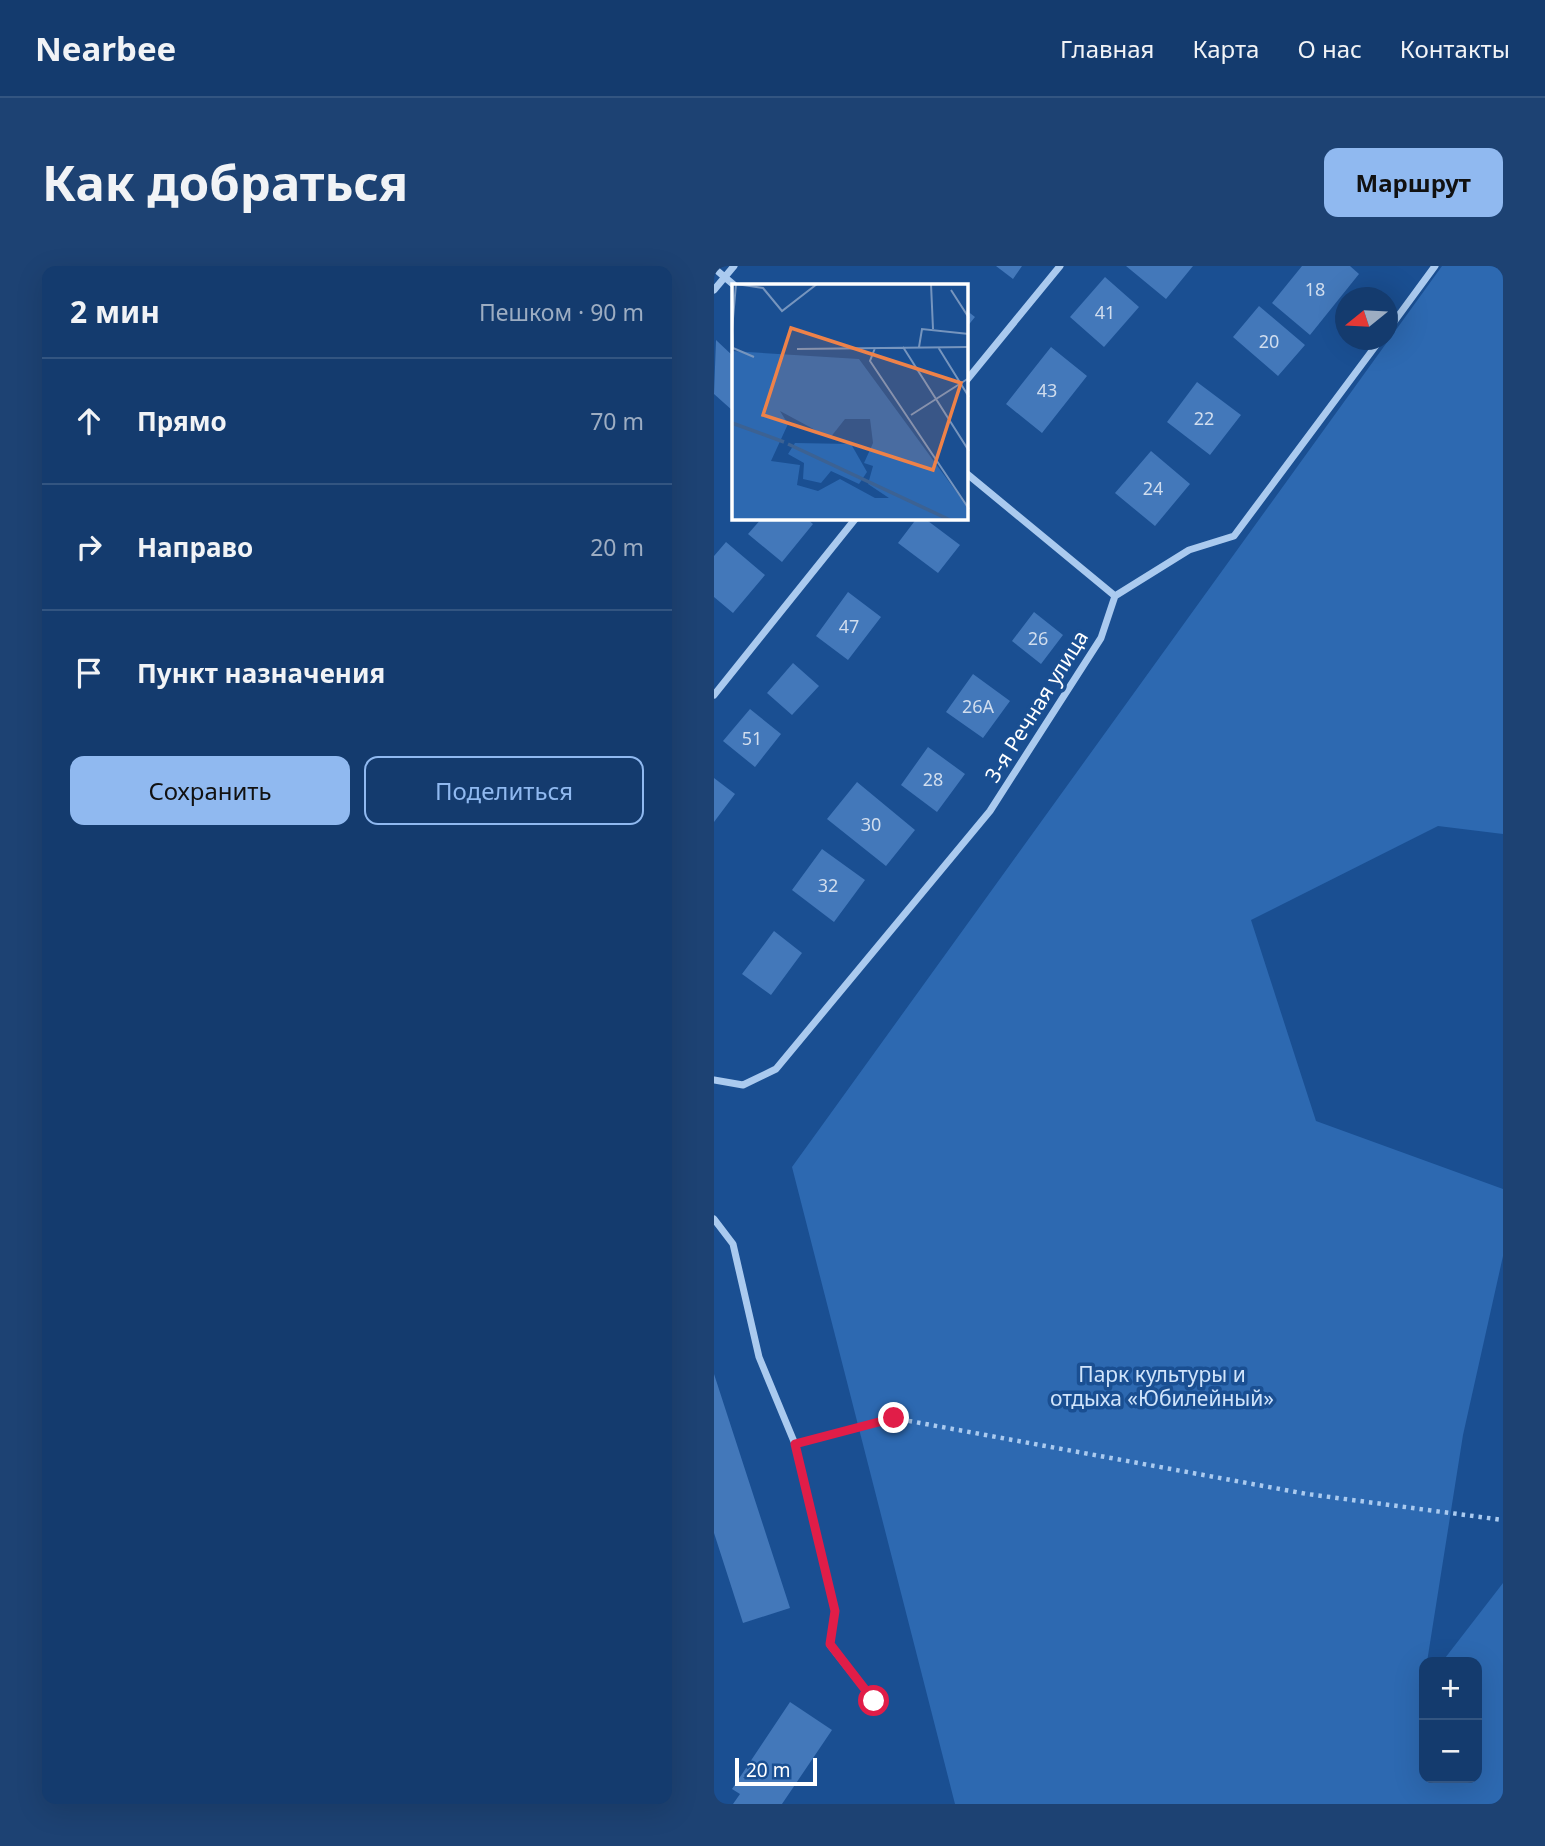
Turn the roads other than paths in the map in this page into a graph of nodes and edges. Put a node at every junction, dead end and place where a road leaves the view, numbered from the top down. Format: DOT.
graph roads {
  1 [pos="734,266"];
  2 [pos="1060,266"];
  3 [pos="1435,266"];
  4 [pos="714,268"];
  5 [pos="725,278"];
  6 [pos="733,284"];
  7 [pos="714,290"];
  8 [pos="1398,316"];
  9 [pos="1373,350"];
  10 [pos="968,379"];
  11 [pos="968,475"];
  12 [pos="854,520"];
  13 [pos="1115,596"];
  14 [pos="714,695"];
  15 [pos="714,1080"];
  16 [pos="714,1219"];
  17 [pos="874,1701"];
  1 -- 5 [label="street"];
  2 -- 10 [label="street"];
  3 -- 8 [label="street"];
  4 -- 5 [label="street"];
  5 -- 6 [label="street"];
  5 -- 7 [label="street"];
  9 -- 13 [label="street"];
  11 -- 13 [label="street"];
  12 -- 14 [label="street"];
  13 -- 15 [label="street, 3-я Речная улица"];
  16 -- 17 [label="street"];
}
